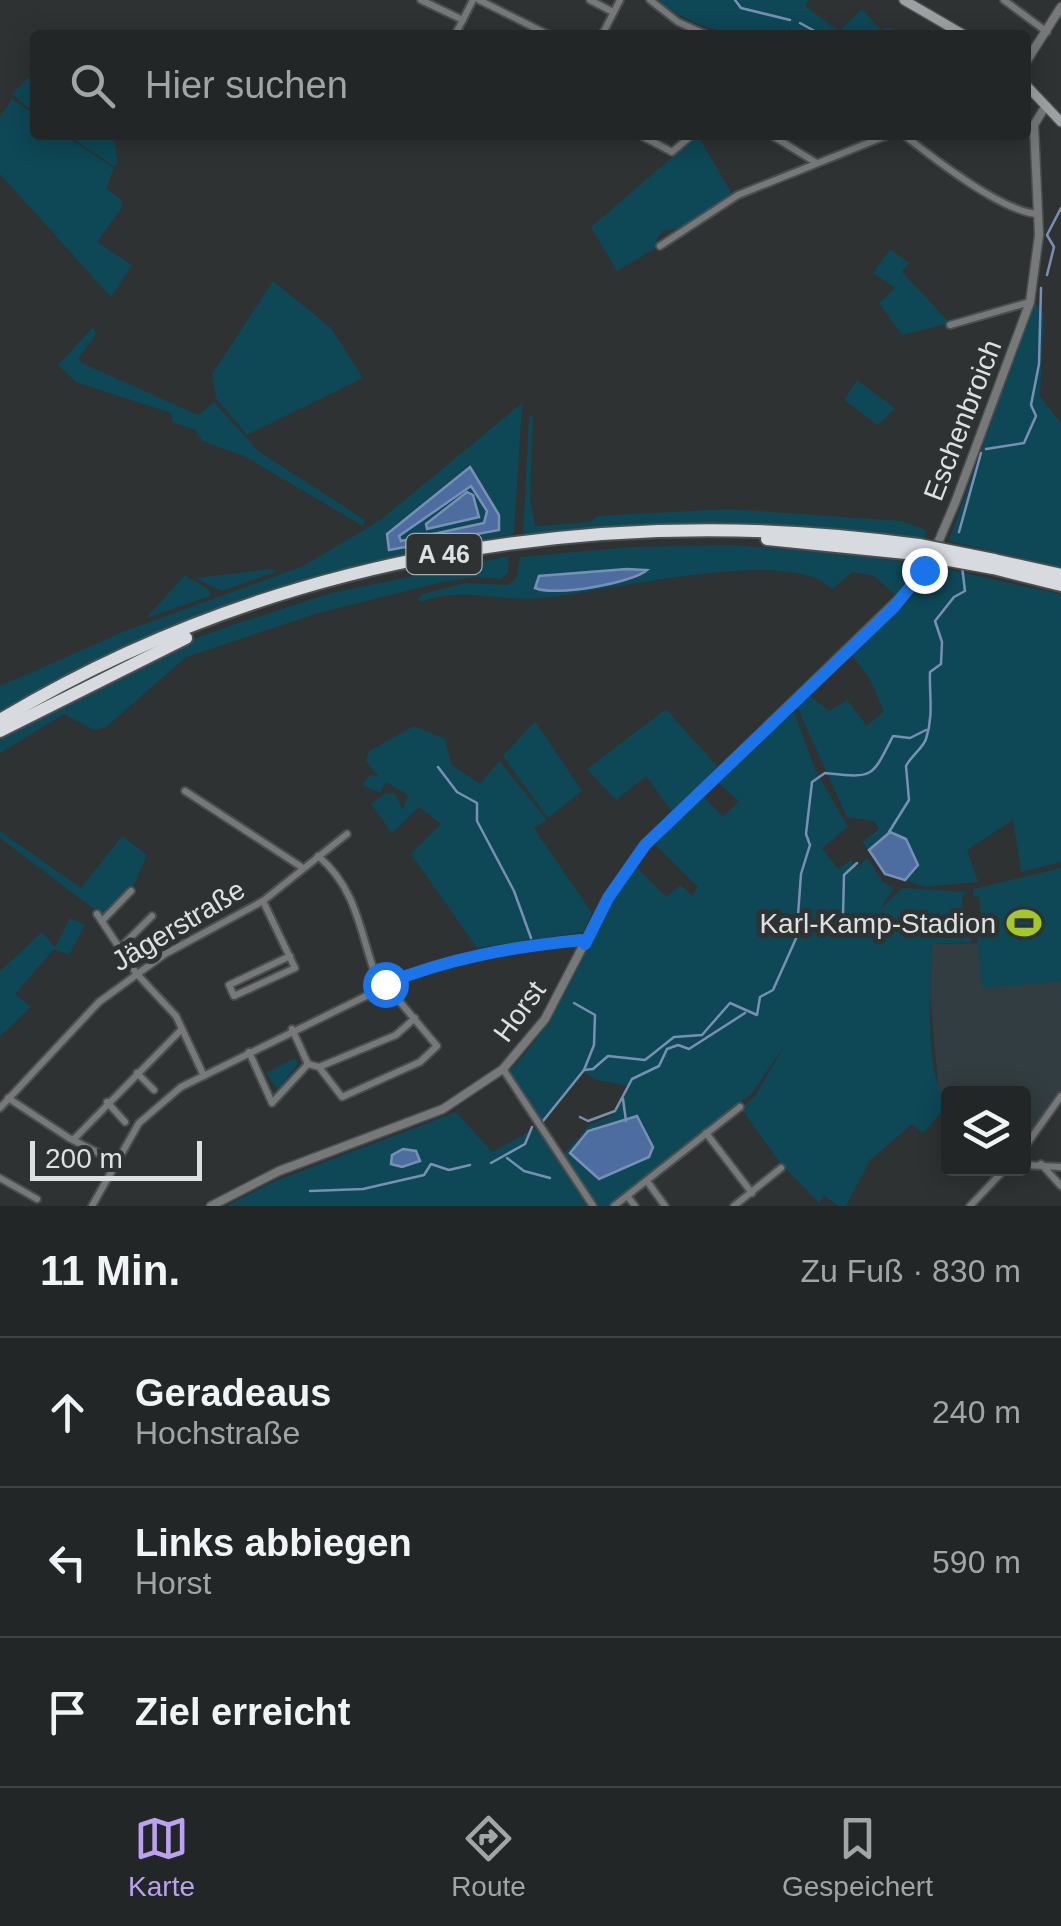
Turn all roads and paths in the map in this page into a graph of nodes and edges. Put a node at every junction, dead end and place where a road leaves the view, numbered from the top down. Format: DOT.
graph roads {
  1 [pos="421,0"];
  2 [pos="476,0"];
  3 [pos="590,0"];
  4 [pos="620,0"];
  5 [pos="650,0"];
  6 [pos="904,0"];
  7 [pos="1004,0"];
  8 [pos="1061,6"];
  9 [pos="613,12"];
  10 [pos="463,20"];
  11 [pos="458,30"];
  12 [pos="539,30"];
  13 [pos="604,30"];
  14 [pos="696,30"];
  15 [pos="955,30"];
  16 [pos="1047,32"];
  17 [pos="1031,55"];
  18 [pos="1031,92"];
  19 [pos="1045,107"];
  20 [pos="1061,122"];
  21 [pos="649,140"];
  22 [pos="686,140"];
  23 [pos="779,140"];
  24 [pos="874,140"];
  25 [pos="912,140"];
  26 [pos="814,162"];
  27 [pos="1039,214"];
  28 [pos="660,246"];
  29 [pos="1030,302"];
  30 [pos="950,325"];
  31 [pos="917,550"];
  32 [pos="934,552"];
  33 [pos="994,564"];
  34 [pos="1061,575"];
  35 [pos="1061,585"];
  36 [pos="0,720"];
  37 [pos="0,730"];
  38 [pos="185,791"];
  39 [pos="347,834"];
  40 [pos="318,856"];
  41 [pos="303,868"];
  42 [pos="131,890"];
  43 [pos="263,901"];
  44 [pos="152,916"];
  45 [pos="585,944"];
  46 [pos="120,948"];
  47 [pos="290,956"];
  48 [pos="136,973"];
  49 [pos="383,986"];
  50 [pos="415,1018"];
  51 [pos="182,1029"];
  52 [pos="292,1030"];
  53 [pos="249,1052"];
  54 [pos="308,1064"];
  55 [pos="318,1067"];
  56 [pos="503,1068"];
  57 [pos="137,1073"];
  58 [pos="204,1076"];
  59 [pos="154,1090"];
  60 [pos="1061,1096"];
  61 [pos="8,1098"];
  62 [pos="107,1102"];
  63 [pos="740,1107"];
  64 [pos="0,1108"];
  65 [pos="125,1122"];
  66 [pos="706,1134"];
  67 [pos="1031,1138"];
  68 [pos="72,1140"];
  69 [pos="116,1162"];
  70 [pos="1041,1164"];
  71 [pos="1031,1165"];
  72 [pos="1061,1167"];
  73 [pos="781,1168"];
  74 [pos="998,1176"];
  75 [pos="0,1178"];
  76 [pos="647,1180"];
  77 [pos="1061,1186"];
  78 [pos="752,1193"];
  79 [pos="628,1196"];
  80 [pos="38,1199"];
  81 [pos="92,1206"];
  82 [pos="211,1206"];
  83 [pos="593,1206"];
  84 [pos="614,1206"];
  85 [pos="634,1206"];
  86 [pos="665,1206"];
  87 [pos="734,1206"];
  88 [pos="970,1206"];
  1 -- 10 [label="street"];
  2 -- 10 [label="street"];
  2 -- 12 [label="street"];
  3 -- 9 [label="street"];
  4 -- 9 [label="street"];
  5 -- 14 [label="street"];
  6 -- 15 [label="main road"];
  7 -- 16 [label="street"];
  8 -- 16 [label="street"];
  9 -- 13 [label="street"];
  10 -- 11 [label="street"];
  16 -- 17 [label="street"];
  18 -- 19 [label="main road"];
  19 -- 20 [label="main road"];
  19 -- 27 [label="street, Eschenbroich"];
  21 -- 22 [label="street"];
  23 -- 26 [label="street"];
  24 -- 26 [label="street"];
  25 -- 27 [label="street"];
  26 -- 28 [label="street"];
  27 -- 29 [label="street, Eschenbroich"];
  29 -- 30 [label="street, Eschenbroich"];
  29 -- 32 [label="street, Eschenbroich"];
  31 -- 33 [label="highway, A 46, bridge"];
  31 -- 36 [label="highway, A 46"];
  31 -- 37 [label="highway, A 46"];
  32 -- 45 [label="street, Horst"];
  33 -- 34 [label="highway, A 46"];
  33 -- 35 [label="highway, A 46"];
  38 -- 41 [label="street"];
  39 -- 40 [label="street, Jägerstraße"];
  40 -- 41 [label="street, Jägerstraße"];
  40 -- 49 [label="street"];
  41 -- 43 [label="street, Jägerstraße"];
  42 -- 46 [label="street"];
  43 -- 47 [label="street"];
  43 -- 48 [label="street, Jägerstraße"];
  44 -- 46 [label="street"];
  45 -- 49 [label="street"];
  45 -- 56 [label="street, Horst"];
  46 -- 48 [label="street"];
  47 -- 47 [label="street"];
  48 -- 51 [label="street"];
  48 -- 61 [label="street, Jägerstraße"];
  49 -- 50 [label="street"];
  49 -- 52 [label="street"];
  50 -- 55 [label="street"];
  50 -- 55 [label="street"];
  51 -- 57 [label="street"];
  51 -- 58 [label="street"];
  52 -- 53 [label="street"];
  52 -- 54 [label="street"];
  53 -- 54 [label="street"];
  53 -- 58 [label="street"];
  54 -- 55 [label="street"];
  56 -- 82 [label="street, Horst"];
  56 -- 83 [label="street"];
  57 -- 59 [label="street"];
  57 -- 62 [label="street"];
  58 -- 69 [label="street"];
  60 -- 67 [label="street"];
  61 -- 64 [label="street, Jägerstraße"];
  61 -- 68 [label="street"];
  62 -- 65 [label="street"];
  62 -- 68 [label="street"];
  63 -- 66 [label="street"];
  66 -- 76 [label="street"];
  66 -- 78 [label="street"];
  68 -- 69 [label="street"];
  69 -- 81 [label="street"];
  70 -- 71 [label="street"];
  70 -- 72 [label="street"];
  70 -- 77 [label="street"];
  73 -- 78 [label="street"];
  74 -- 88 [label="street"];
  75 -- 80 [label="street"];
  76 -- 79 [label="street"];
  76 -- 86 [label="street"];
  78 -- 87 [label="street"];
  79 -- 84 [label="street"];
  79 -- 85 [label="street"];
}
